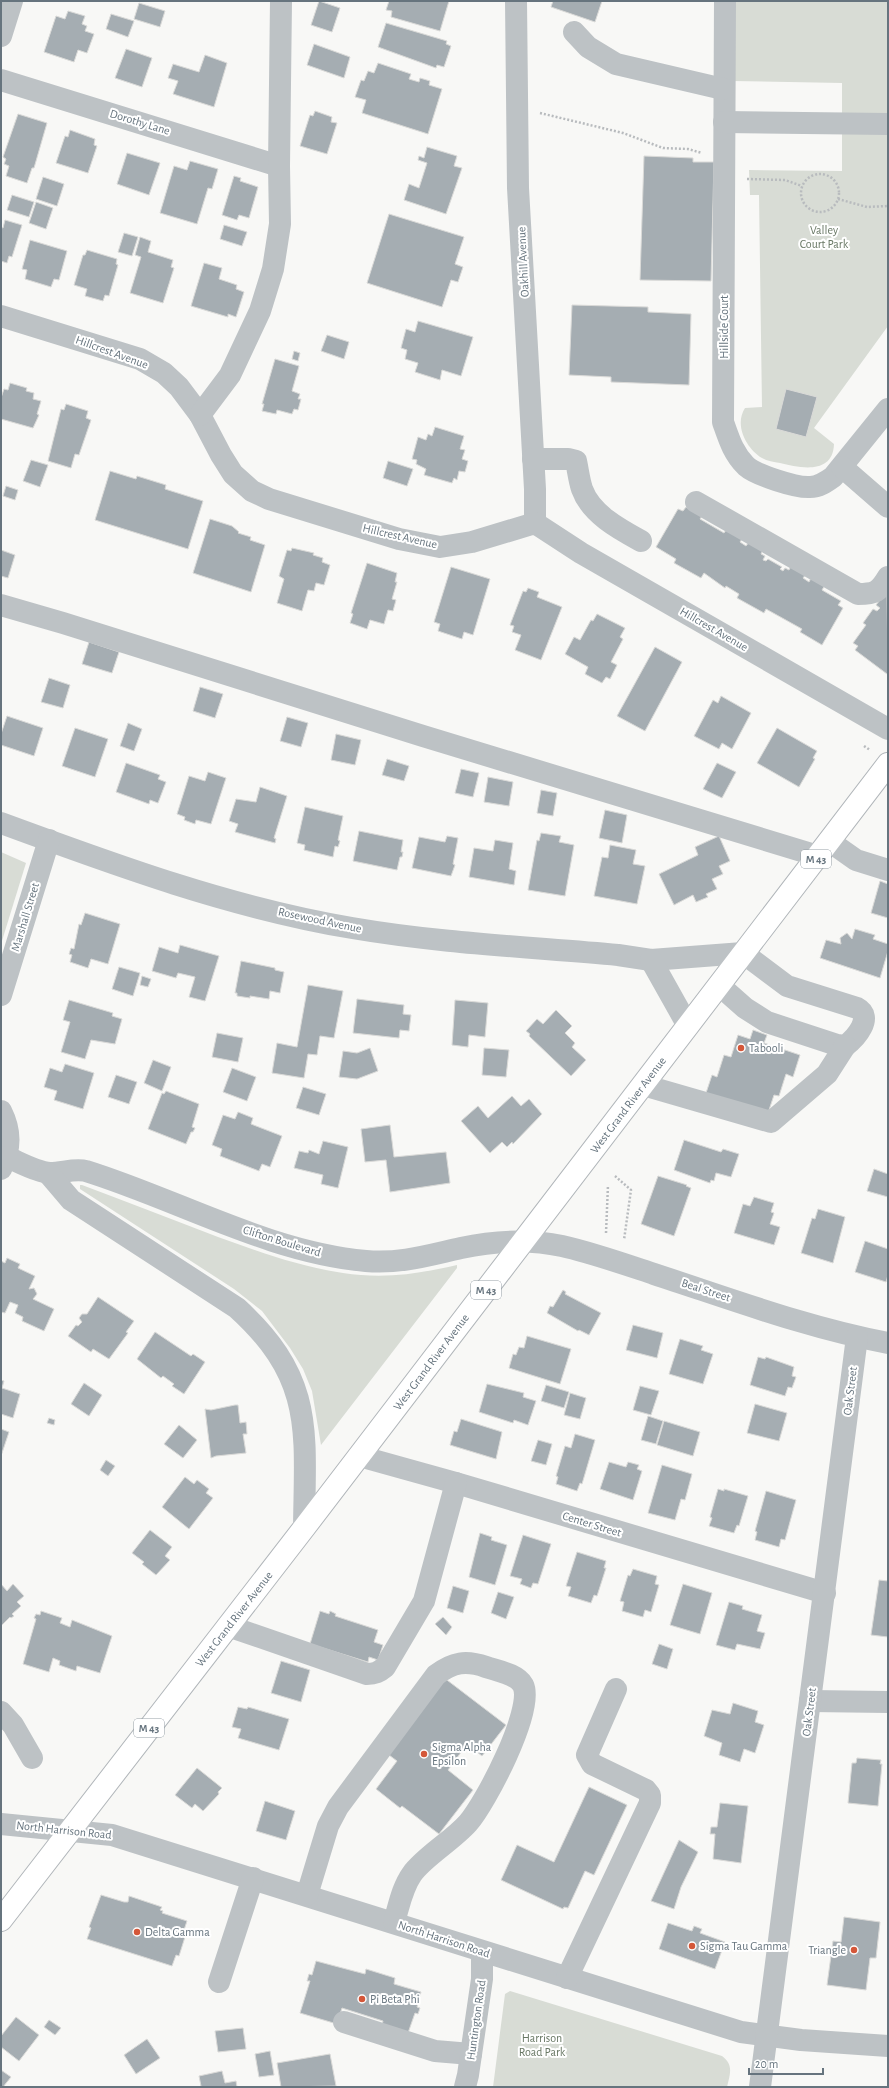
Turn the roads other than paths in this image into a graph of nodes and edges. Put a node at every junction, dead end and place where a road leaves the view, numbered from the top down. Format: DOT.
graph roads {
  1 [pos="12,1"];
  2 [pos="281,1"];
  3 [pos="516,1"];
  4 [pos="725,1"];
  5 [pos="574,32"];
  6 [pos="1,36"];
  7 [pos="1,80"];
  8 [pos="723,89"];
  9 [pos="724,122"];
  10 [pos="888,124"];
  11 [pos="279,166"];
  12 [pos="1,316"];
  13 [pos="887,411"];
  14 [pos="200,415"];
  15 [pos="533,459"];
  16 [pos="842,467"];
  17 [pos="696,502"];
  18 [pos="888,507"];
  19 [pos="535,523"];
  20 [pos="641,541"];
  21 [pos="888,577"];
  22 [pos="1,606"];
  23 [pos="888,729"];
  24 [pos="888,764"];
  25 [pos="1,823"];
  26 [pos="49,840"];
  27 [pos="824,848"];
  28 [pos="888,870"];
  29 [pos="743,953"];
  30 [pos="651,960"];
  31 [pos="719,985"];
  32 [pos="1,995"];
  33 [pos="688,1026"];
  34 [pos="846,1046"];
  35 [pos="643,1085"];
  36 [pos="1,1111"];
  37 [pos="4,1163"];
  38 [pos="48,1173"];
  39 [pos="523,1241"];
  40 [pos="857,1337"];
  41 [pos="888,1343"];
  42 [pos="359,1456"];
  43 [pos="456,1483"];
  44 [pos="304,1528"];
  45 [pos="825,1593"];
  46 [pos="228,1626"];
  47 [pos="616,1689"];
  48 [pos="810,1701"];
  49 [pos="888,1702"];
  50 [pos="1,1712"];
  51 [pos="32,1758"];
  52 [pos="1,1824"];
  53 [pos="70,1830"];
  54 [pos="253,1878"];
  55 [pos="307,1895"];
  56 [pos="1,1920"];
  57 [pos="394,1922"];
  58 [pos="482,1952"];
  59 [pos="567,1978"];
  60 [pos="219,1982"];
  61 [pos="344,2022"];
  62 [pos="767,2036"];
  63 [pos="888,2046"];
  64 [pos="471,2054"];
  65 [pos="465,2087"];
  66 [pos="760,2087"];
  1 -- 6 [label="street"];
  2 -- 11 [label="street"];
  3 -- 15 [label="street, Oakhill Avenue"];
  4 -- 8 [label="street, Hillside Court"];
  5 -- 8 [label="street"];
  7 -- 11 [label="street, Dorothy Lane"];
  8 -- 9 [label="street, Hillside Court"];
  9 -- 10 [label="street"];
  9 -- 16 [label="street, Hillside Court"];
  11 -- 14 [label="street"];
  12 -- 14 [label="street, Hillcrest Avenue"];
  13 -- 16 [label="street, Hillside Court"];
  14 -- 19 [label="street, Hillcrest Avenue"];
  15 -- 19 [label="street, Oakhill Avenue"];
  15 -- 20 [label="street"];
  16 -- 18 [label="street"];
  17 -- 21 [label="street"];
  19 -- 23 [label="street, Hillcrest Avenue"];
  22 -- 27 [label="street"];
  24 -- 27 [label="main road, West Grand River Avenue / M 43"];
  25 -- 26 [label="street, Rosewood Avenue"];
  26 -- 30 [label="street, Rosewood Avenue"];
  26 -- 32 [label="street, Marshall Street"];
  27 -- 28 [label="street"];
  27 -- 29 [label="main road, West Grand River Avenue / M 43"];
  29 -- 30 [label="street, Rosewood Avenue"];
  29 -- 31 [label="main road, West Grand River Avenue / M 43"];
  29 -- 34 [label="street"];
  30 -- 33 [label="street"];
  31 -- 33 [label="main road, West Grand River Avenue / M 43"];
  31 -- 34 [label="street"];
  33 -- 35 [label="main road, West Grand River Avenue / M 43"];
  34 -- 35 [label="street"];
  35 -- 39 [label="main road, West Grand River Avenue / M 43"];
  36 -- 37 [label="street"];
  37 -- 38 [label="street, Clifton Boulevard"];
  38 -- 39 [label="street, Clifton Boulevard"];
  38 -- 44 [label="street, Clifton Boulevard"];
  39 -- 40 [label="street, Beal Street"];
  39 -- 42 [label="main road, West Grand River Avenue / M 43"];
  40 -- 41 [label="street, Beal Street"];
  40 -- 45 [label="street, Oak Street"];
  42 -- 43 [label="street, Center Street"];
  42 -- 44 [label="main road, West Grand River Avenue / M 43"];
  43 -- 45 [label="street, Center Street"];
  43 -- 46 [label="street"];
  44 -- 46 [label="main road, West Grand River Avenue / M 43"];
  45 -- 48 [label="street, Oak Street"];
  46 -- 53 [label="main road, West Grand River Avenue / M 43"];
  47 -- 59 [label="street"];
  48 -- 49 [label="street"];
  48 -- 62 [label="street, Oak Street"];
  50 -- 51 [label="street"];
  52 -- 53 [label="street, North Harrison Road"];
  53 -- 54 [label="street, North Harrison Road"];
  53 -- 56 [label="main road, West Grand River Avenue / M 43"];
  54 -- 55 [label="street, North Harrison Road"];
  54 -- 60 [label="street"];
  55 -- 57 [label="street, North Harrison Road"];
  55 -- 57 [label="street"];
  57 -- 58 [label="street, North Harrison Road"];
  58 -- 59 [label="street, North Harrison Road"];
  58 -- 64 [label="street, Huntington Road"];
  59 -- 62 [label="street, North Harrison Road"];
  61 -- 64 [label="street"];
  62 -- 63 [label="street, North Harrison Road"];
  62 -- 66 [label="street, Oak Street"];
  64 -- 65 [label="street, Huntington Road"];
}
